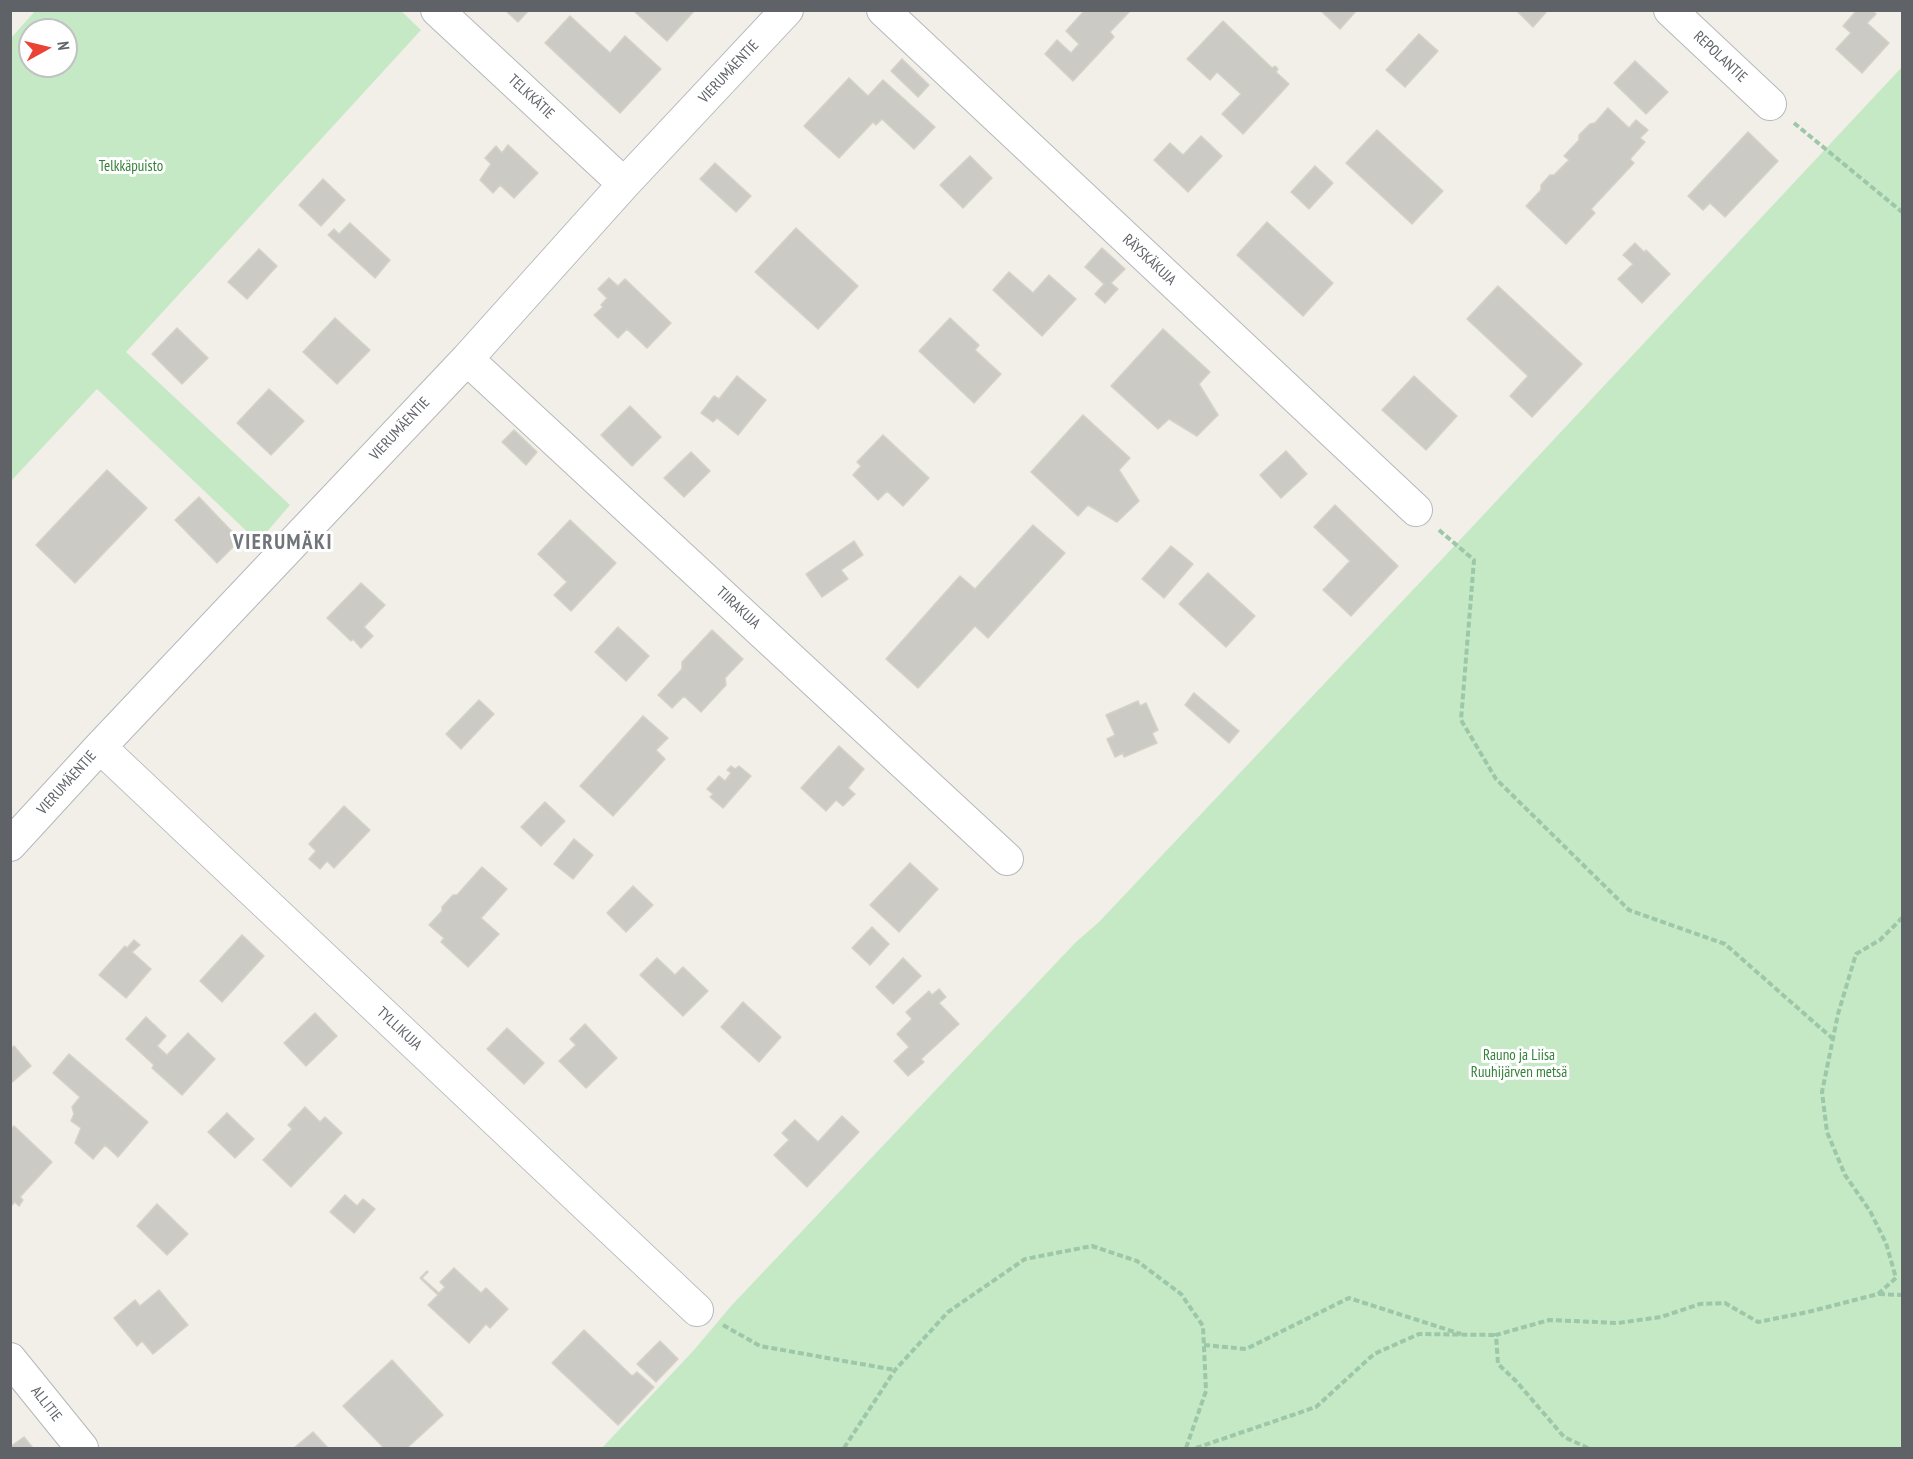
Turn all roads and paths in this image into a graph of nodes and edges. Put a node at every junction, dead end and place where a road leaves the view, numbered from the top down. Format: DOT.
graph roads {
  1 [pos="437,10"];
  2 [pos="787,10"];
  3 [pos="883,10"];
  4 [pos="1670,10"];
  5 [pos="1770,104"];
  6 [pos="624,184"];
  7 [pos="1902,212"];
  8 [pos="467,359"];
  9 [pos="1416,510"];
  10 [pos="100,747"];
  11 [pos="10,845"];
  12 [pos="1007,859"];
  13 [pos="1902,918"];
  14 [pos="1833,1039"];
  15 [pos="1878,1294"];
  16 [pos="1902,1295"];
  17 [pos="697,1310"];
  18 [pos="1465,1335"];
  19 [pos="1496,1335"];
  20 [pos="1204,1346"];
  21 [pos="10,1359"];
  22 [pos="895,1370"];
  23 [pos="82,1449"];
  24 [pos="844,1449"];
  25 [pos="1186,1449"];
  26 [pos="1196,1449"];
  27 [pos="1588,1449"];
  1 -- 6 [label="street, TELKKÄTIE"];
  2 -- 6 [label="street, VIERUMÄENTIE"];
  3 -- 9 [label="street, RÄYSKÄKUJA"];
  4 -- 5 [label="street, REPOLANTIE"];
  5 -- 7 [label="path"];
  6 -- 8 [label="street, VIERUMÄENTIE"];
  8 -- 10 [label="street, VIERUMÄENTIE"];
  8 -- 12 [label="street, TIIRAKUJA"];
  9 -- 14 [label="path"];
  10 -- 11 [label="street, VIERUMÄENTIE"];
  10 -- 17 [label="street, TYLLIKUJA"];
  13 -- 14 [label="path"];
  14 -- 15 [label="path"];
  15 -- 16 [label="path"];
  15 -- 19 [label="path"];
  17 -- 22 [label="path"];
  18 -- 19 [label="path"];
  18 -- 20 [label="path"];
  18 -- 26 [label="path"];
  19 -- 27 [label="path"];
  20 -- 22 [label="path"];
  20 -- 25 [label="path"];
  21 -- 23 [label="street, ALLITIE"];
  22 -- 24 [label="path"];
}
